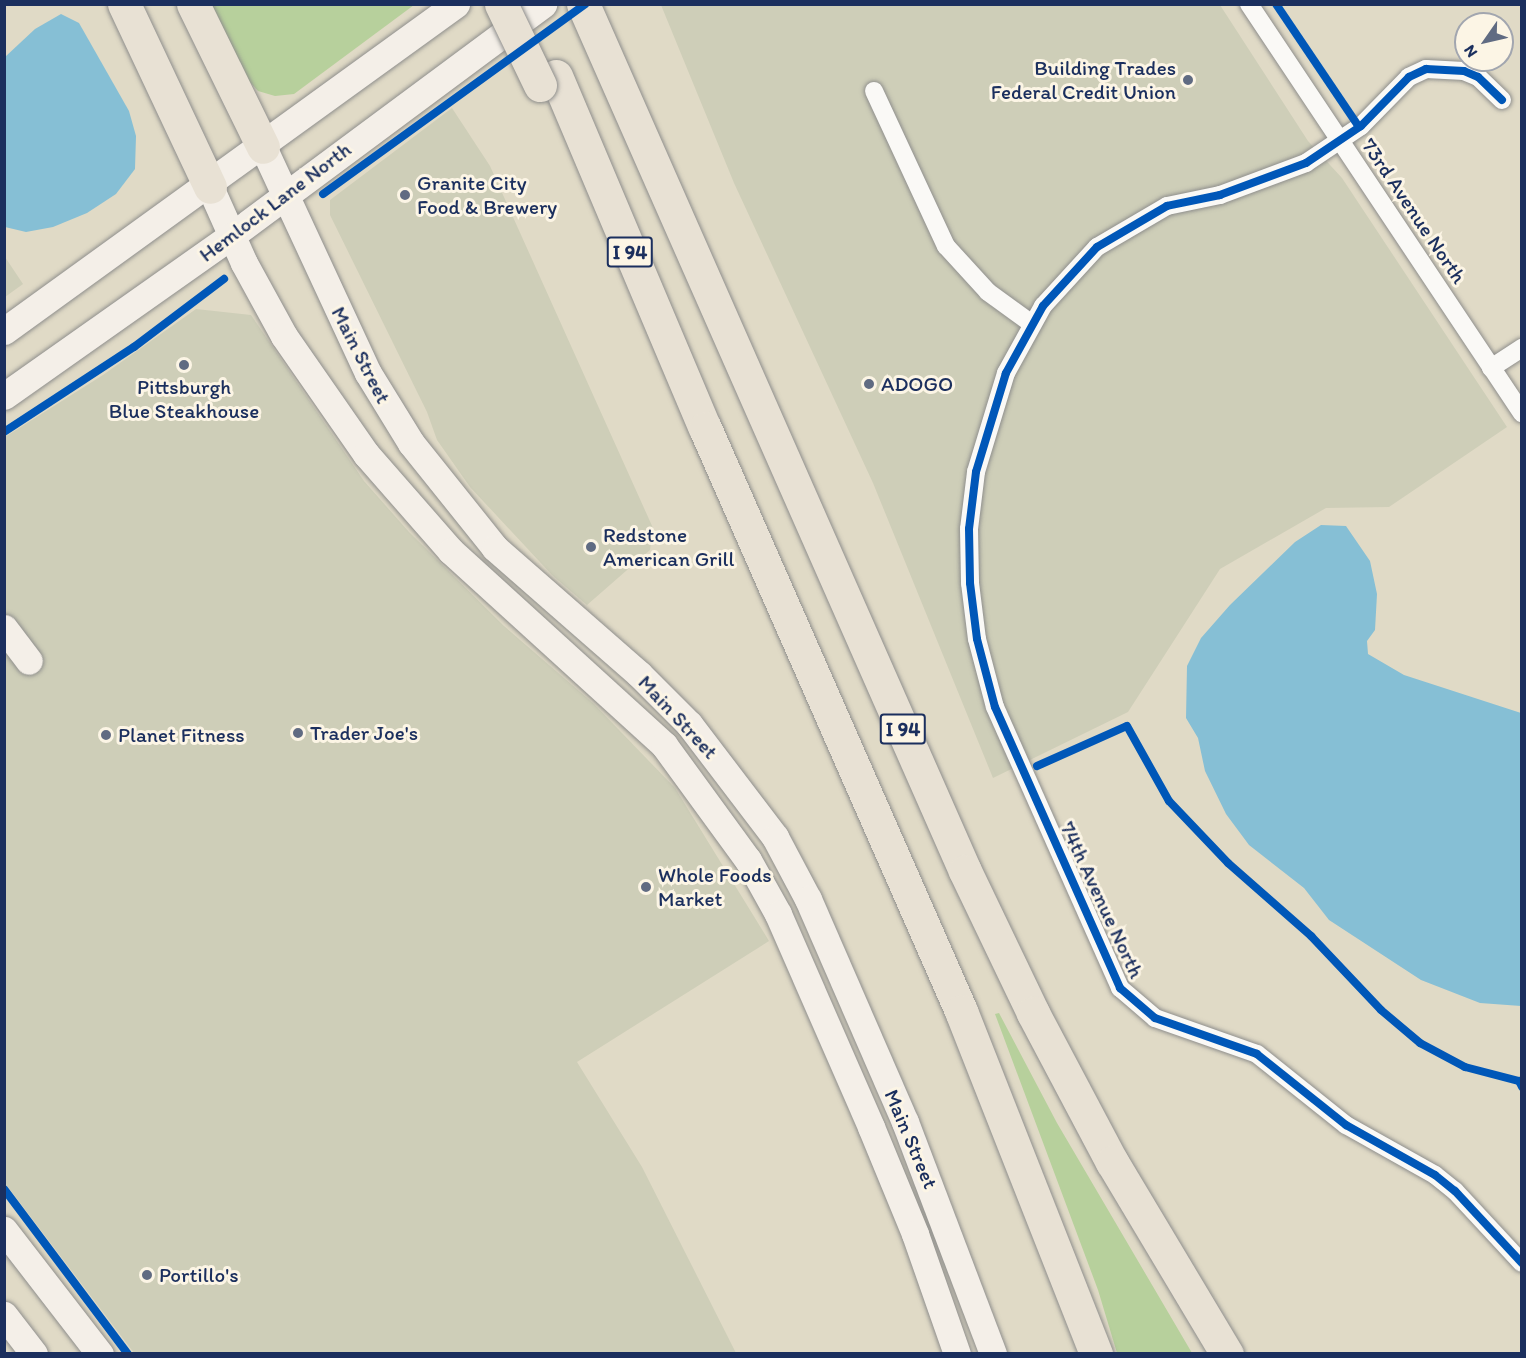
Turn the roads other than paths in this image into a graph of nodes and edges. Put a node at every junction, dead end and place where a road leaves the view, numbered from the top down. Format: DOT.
graph roads {
  1 [pos="124,4"];
  2 [pos="193,4"];
  3 [pos="456,4"];
  4 [pos="501,4"];
  5 [pos="525,4"];
  6 [pos="543,4"];
  7 [pos="584,4"];
  8 [pos="1249,4"];
  9 [pos="603,24"];
  10 [pos="548,81"];
  11 [pos="874,91"];
  12 [pos="1502,100"];
  13 [pos="1340,141"];
  14 [pos="263,147"];
  15 [pos="210,186"];
  16 [pos="284,194"];
  17 [pos="231,236"];
  18 [pos="1032,324"];
  19 [pos="4,331"];
  20 [pos="1521,348"];
  21 [pos="1491,368"];
  22 [pos="4,396"];
  23 [pos="1521,413"];
  24 [pos="4,628"];
  25 [pos="29,661"];
  26 [pos="4,1230"];
  27 [pos="1521,1263"];
  28 [pos="4,1316"];
  29 [pos="34,1353"];
  30 [pos="100,1353"];
  31 [pos="957,1353"];
  32 [pos="993,1353"];
  33 [pos="1096,1353"];
  34 [pos="1227,1353"];
  1 -- 15 [label="highway"];
  2 -- 14 [label="highway"];
  3 -- 14 [label="street"];
  4 -- 10 [label="highway, bridge"];
  5 -- 10 [label="highway, I 94"];
  6 -- 16 [label="street, Hemlock Lane North"];
  7 -- 9 [label="highway"];
  8 -- 13 [label="street, 73rd Avenue North"];
  9 -- 34 [label="highway, I 94"];
  10 -- 33 [label="highway, I 94"];
  11 -- 18 [label="street"];
  12 -- 13 [label="street, 74th Avenue North"];
  13 -- 18 [label="street, 74th Avenue North"];
  13 -- 21 [label="street, 73rd Avenue North"];
  14 -- 15 [label="street"];
  14 -- 16 [label="street, Main Street"];
  15 -- 17 [label="street, Main Street"];
  15 -- 19 [label="street"];
  16 -- 17 [label="street, Hemlock Lane North"];
  16 -- 32 [label="street, Main Street"];
  17 -- 22 [label="street, Hemlock Lane North"];
  17 -- 31 [label="street, Main Street"];
  18 -- 27 [label="street, 74th Avenue North"];
  20 -- 21 [label="street"];
  21 -- 23 [label="street, 73rd Avenue North"];
  24 -- 25 [label="street"];
  26 -- 30 [label="street"];
  28 -- 29 [label="street"];
}
